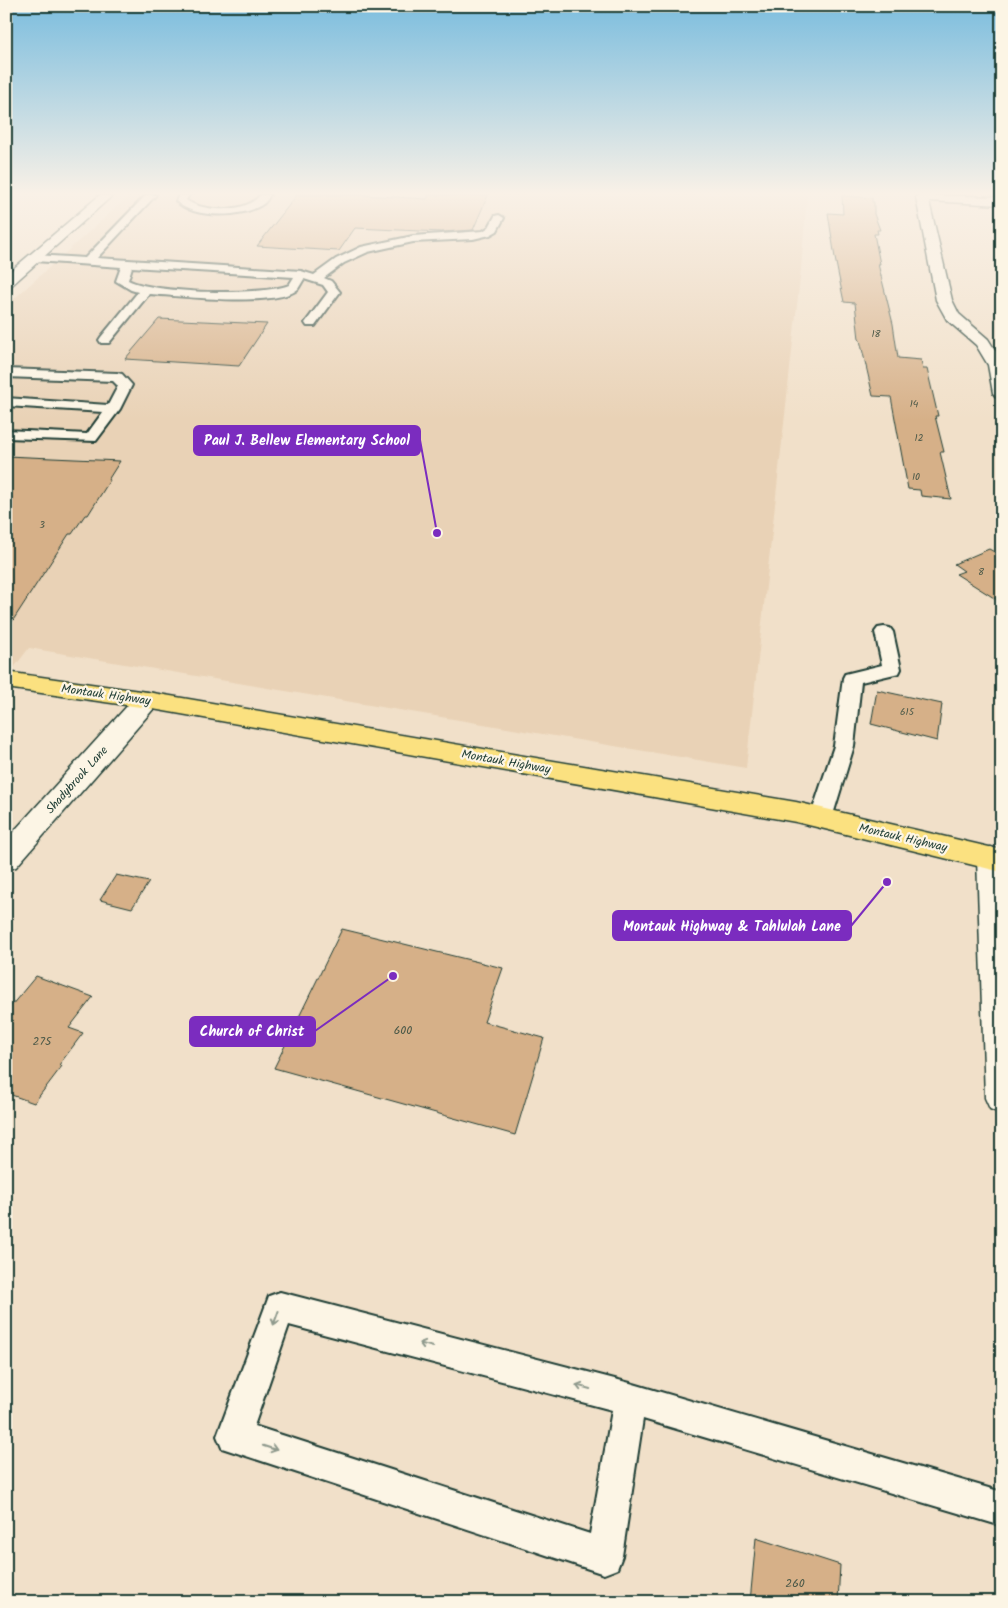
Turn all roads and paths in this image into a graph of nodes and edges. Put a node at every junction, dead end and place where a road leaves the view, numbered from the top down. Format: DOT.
graph roads {
  1 [pos="21,270"];
  2 [pos="126,270"];
  3 [pos="239,270"];
  4 [pos="329,270"];
  5 [pos="939,270"];
  6 [pos="301,274"];
  7 [pos="316,279"];
  8 [pos="6,283"];
  9 [pos="146,290"];
  10 [pos="311,323"];
  11 [pos="105,340"];
  12 [pos="6,373"];
  13 [pos="1002,393"];
  14 [pos="6,402"];
  15 [pos="113,409"];
  16 [pos="6,434"];
  17 [pos="884,632"];
  18 [pos="6,680"];
  19 [pos="147,700"];
  20 [pos="821,818"];
  21 [pos="10,850"];
  22 [pos="996,860"];
  23 [pos="1002,1098"];
  24 [pos="630,1399"];
  25 [pos="1002,1509"];
  1 -- 8 [label="street"];
  2 -- 9 [label="lane"];
  3 -- 6 [label="lane"];
  4 -- 7 [label="lane"];
  5 -- 13 [label="street"];
  6 -- 7 [label="lane"];
  6 -- 9 [label="lane"];
  7 -- 10 [label="lane"];
  9 -- 11 [label="lane"];
  12 -- 15 [label="lane"];
  14 -- 15 [label="lane"];
  15 -- 16 [label="lane"];
  17 -- 20 [label="lane"];
  18 -- 19 [label="main road, Montauk Highway"];
  19 -- 20 [label="main road, Montauk Highway"];
  19 -- 21 [label="street, Shadybrook Lane"];
  20 -- 22 [label="main road, Montauk Highway"];
  22 -- 23 [label="street"];
  24 -- 24 [label="lane, one-way"];
  24 -- 25 [label="lane"];
}
